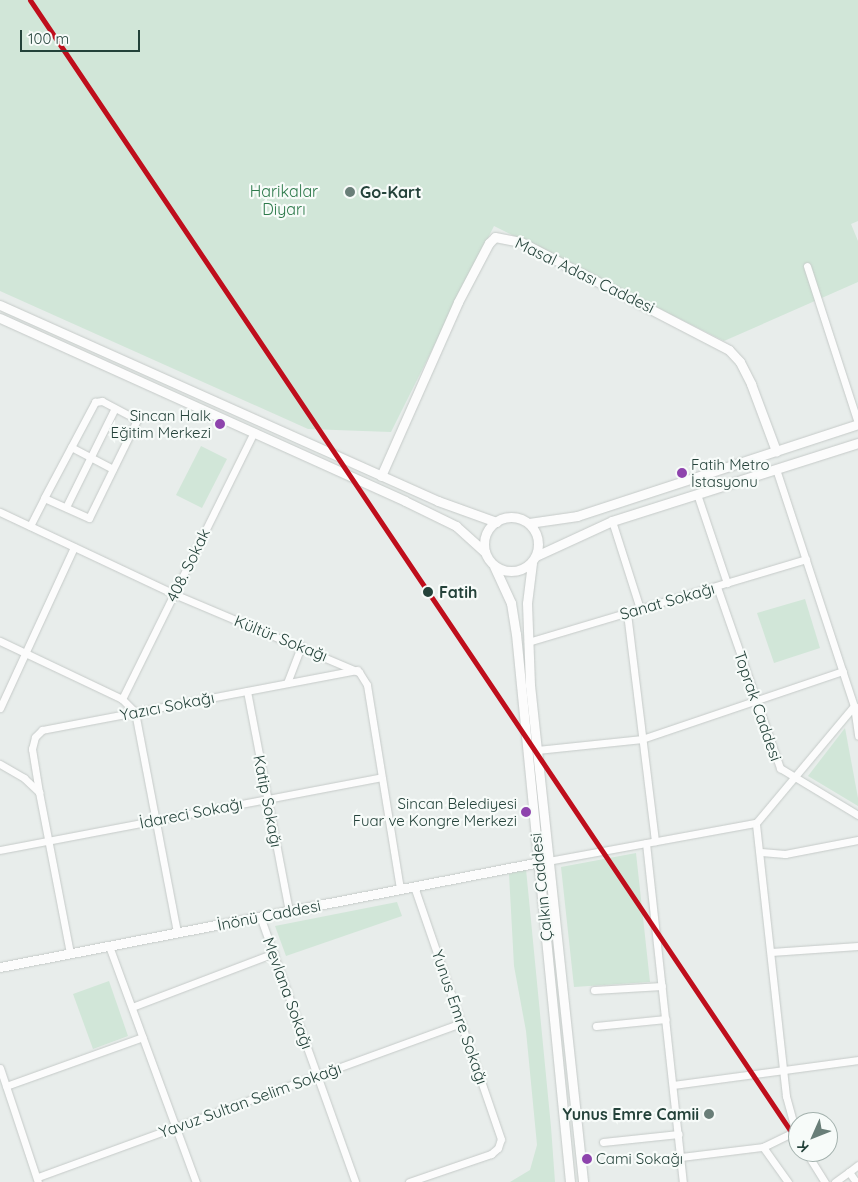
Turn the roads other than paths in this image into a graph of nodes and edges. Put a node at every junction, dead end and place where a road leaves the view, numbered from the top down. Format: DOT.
graph roads {
  1 [pos="807,266"];
  2 [pos="0,305"];
  3 [pos="0,318"];
  4 [pos="115,408"];
  5 [pos="858,424"];
  6 [pos="254,432"];
  7 [pos="858,443"];
  8 [pos="71,447"];
  9 [pos="776,451"];
  10 [pos="90,458"];
  11 [pos="776,469"];
  12 [pos="113,470"];
  13 [pos="381,476"];
  14 [pos="697,494"];
  15 [pos="44,498"];
  16 [pos="66,508"];
  17 [pos="0,512"];
  18 [pos="612,521"];
  19 [pos="496,522"];
  20 [pos="529,524"];
  21 [pos="30,526"];
  22 [pos="74,547"];
  23 [pos="485,552"];
  24 [pos="806,559"];
  25 [pos="534,560"];
  26 [pos="494,566"];
  27 [pos="727,583"];
  28 [pos="717,586"];
  29 [pos="174,594"];
  30 [pos="640,609"];
  31 [pos="627,613"];
  32 [pos="0,641"];
  33 [pos="528,642"];
  34 [pos="301,646"];
  35 [pos="25,653"];
  36 [pos="357,670"];
  37 [pos="843,671"];
  38 [pos="287,683"];
  39 [pos="247,691"];
  40 [pos="122,698"];
  41 [pos="756,700"];
  42 [pos="857,707"];
  43 [pos="0,708"];
  44 [pos="135,712"];
  45 [pos="858,736"];
  46 [pos="642,740"];
  47 [pos="537,750"];
  48 [pos="0,764"];
  49 [pos="381,777"];
  50 [pos="794,778"];
  51 [pos="39,792"];
  52 [pos="268,799"];
  53 [pos="858,815"];
  54 [pos="155,820"];
  55 [pos="756,823"];
  56 [pos="858,840"];
  57 [pos="48,841"];
  58 [pos="655,841"];
  59 [pos="646,843"];
  60 [pos="0,850"];
  61 [pos="761,852"];
  62 [pos="544,862"];
  63 [pos="414,887"];
  64 [pos="400,889"];
  65 [pos="289,911"];
  66 [pos="260,916"];
  67 [pos="177,933"];
  68 [pos="109,946"];
  69 [pos="858,946"];
  70 [pos="771,952"];
  71 [pos="70,953"];
  72 [pos="274,953"];
  73 [pos="0,967"];
  74 [pos="662,986"];
  75 [pos="594,990"];
  76 [pos="132,1007"];
  77 [pos="666,1019"];
  78 [pos="462,1023"];
  79 [pos="596,1026"];
  80 [pos="143,1037"];
  81 [pos="858,1060"];
  82 [pos="0,1068"];
  83 [pos="783,1068"];
  84 [pos="317,1075"];
  85 [pos="673,1085"];
  86 [pos="6,1086"];
  87 [pos="791,1112"];
  88 [pos="175,1127"];
  89 [pos="679,1134"];
  90 [pos="788,1135"];
  91 [pos="603,1142"];
  92 [pos="762,1147"];
  93 [pos="681,1157"];
  94 [pos="812,1162"];
  95 [pos="858,1166"];
  96 [pos="850,1172"];
  97 [pos="38,1179"];
  98 [pos="196,1182"];
  99 [pos="355,1182"];
  100 [pos="409,1182"];
  101 [pos="570,1182"];
  102 [pos="583,1182"];
  103 [pos="683,1182"];
  104 [pos="788,1182"];
  105 [pos="825,1182"];
  106 [pos="836,1182"];
  107 [pos="856,1182"];
  1 -- 5 [label="street"];
  2 -- 13 [label="main road"];
  3 -- 6 [label="main road"];
  4 -- 8 [label="street"];
  4 -- 10 [label="street"];
  4 -- 12 [label="street"];
  5 -- 9 [label="main road"];
  6 -- 23 [label="main road"];
  6 -- 29 [label="street, 408. Sokak"];
  7 -- 11 [label="main road"];
  8 -- 10 [label="street"];
  8 -- 15 [label="street"];
  9 -- 13 [label="main road, Masal Adası Caddesi"];
  9 -- 20 [label="main road"];
  10 -- 12 [label="street"];
  10 -- 16 [label="street"];
  11 -- 14 [label="main road"];
  11 -- 24 [label="street"];
  12 -- 16 [label="street"];
  13 -- 19 [label="main road"];
  14 -- 18 [label="main road"];
  14 -- 27 [label="street"];
  15 -- 16 [label="street"];
  15 -- 21 [label="street"];
  17 -- 21 [label="street, Kültür Sokağı"];
  18 -- 25 [label="main road"];
  18 -- 30 [label="street"];
  19 -- 20 [label="main road"];
  19 -- 23 [label="main road"];
  20 -- 25 [label="main road"];
  21 -- 22 [label="street, Kültür Sokağı"];
  22 -- 29 [label="street, Kültür Sokağı"];
  22 -- 35 [label="street"];
  23 -- 26 [label="main road"];
  24 -- 27 [label="street, Sanat Sokağı"];
  24 -- 37 [label="street"];
  25 -- 26 [label="main road"];
  25 -- 33 [label="main road, Çalkın Caddesi"];
  26 -- 62 [label="main road, Çalkın Caddesi"];
  27 -- 28 [label="street, Sanat Sokağı"];
  28 -- 30 [label="street, Sanat Sokağı"];
  28 -- 41 [label="street, Toprak Caddesi"];
  29 -- 34 [label="street, Kültür Sokağı"];
  29 -- 40 [label="street, 408. Sokak"];
  30 -- 31 [label="street, Sanat Sokağı"];
  31 -- 33 [label="street, Sanat Sokağı"];
  31 -- 46 [label="street"];
  32 -- 35 [label="street"];
  33 -- 47 [label="main road, Çalkın Caddesi"];
  34 -- 36 [label="street, Kültür Sokağı"];
  34 -- 38 [label="street"];
  35 -- 40 [label="street"];
  35 -- 43 [label="street"];
  36 -- 38 [label="street, Yazıcı Sokağı"];
  36 -- 49 [label="street"];
  37 -- 41 [label="street"];
  37 -- 42 [label="street"];
  38 -- 39 [label="street, Yazıcı Sokağı"];
  39 -- 44 [label="street, Yazıcı Sokağı"];
  39 -- 52 [label="street, Katip Sokağı"];
  40 -- 44 [label="street"];
  41 -- 46 [label="street"];
  41 -- 50 [label="street, Toprak Caddesi"];
  42 -- 45 [label="street"];
  42 -- 50 [label="street"];
  44 -- 51 [label="street, Yazıcı Sokağı"];
  44 -- 54 [label="street"];
  46 -- 47 [label="street"];
  46 -- 58 [label="street"];
  47 -- 62 [label="main road, Çalkın Caddesi"];
  48 -- 51 [label="street"];
  49 -- 52 [label="street, İdareci Sokağı"];
  49 -- 64 [label="street"];
  50 -- 53 [label="street, Toprak Caddesi"];
  50 -- 55 [label="street"];
  51 -- 57 [label="street"];
  52 -- 54 [label="street, İdareci Sokağı"];
  52 -- 65 [label="street, Katip Sokağı"];
  54 -- 57 [label="street, İdareci Sokağı"];
  54 -- 67 [label="street"];
  55 -- 58 [label="street"];
  55 -- 61 [label="street"];
  56 -- 61 [label="street"];
  57 -- 60 [label="street, İdareci Sokağı"];
  57 -- 71 [label="street"];
  58 -- 59 [label="street"];
  59 -- 62 [label="street"];
  59 -- 74 [label="street"];
  61 -- 70 [label="street"];
  62 -- 63 [label="main road, İnönü Caddesi"];
  62 -- 101 [label="main road, Çalkın Caddesi"];
  62 -- 102 [label="main road, Çalkın Caddesi"];
  63 -- 64 [label="main road, İnönü Caddesi"];
  63 -- 78 [label="street, Yunus Emre Sokağı"];
  64 -- 65 [label="main road, İnönü Caddesi"];
  65 -- 66 [label="main road, İnönü Caddesi"];
  66 -- 67 [label="main road, İnönü Caddesi"];
  66 -- 72 [label="street, Mevlana Sokağı"];
  67 -- 68 [label="main road, İnönü Caddesi"];
  68 -- 71 [label="main road, İnönü Caddesi"];
  68 -- 76 [label="street"];
  69 -- 70 [label="street"];
  70 -- 83 [label="street"];
  71 -- 73 [label="main road, İnönü Caddesi"];
  72 -- 76 [label="street"];
  72 -- 84 [label="street, Mevlana Sokağı"];
  74 -- 75 [label="street"];
  74 -- 77 [label="street"];
  76 -- 80 [label="street"];
  77 -- 79 [label="street"];
  77 -- 85 [label="street"];
  78 -- 84 [label="street, Yavuz Sultan Selim Sokağı"];
  78 -- 100 [label="street, Yunus Emre Sokağı"];
  80 -- 86 [label="street"];
  80 -- 88 [label="street"];
  81 -- 83 [label="street"];
  82 -- 86 [label="street"];
  83 -- 85 [label="street"];
  83 -- 87 [label="street"];
  84 -- 88 [label="street, Yavuz Sultan Selim Sokağı"];
  84 -- 99 [label="street, Mevlana Sokağı"];
  85 -- 89 [label="street"];
  86 -- 97 [label="street"];
  88 -- 97 [label="street, Yavuz Sultan Selim Sokağı"];
  88 -- 98 [label="street"];
  89 -- 91 [label="street"];
  89 -- 93 [label="street"];
  90 -- 92 [label="street"];
  92 -- 93 [label="street"];
  92 -- 104 [label="street"];
  93 -- 103 [label="street"];
  94 -- 105 [label="street"];
  95 -- 96 [label="street"];
  96 -- 106 [label="street"];
  96 -- 107 [label="street"];
}
